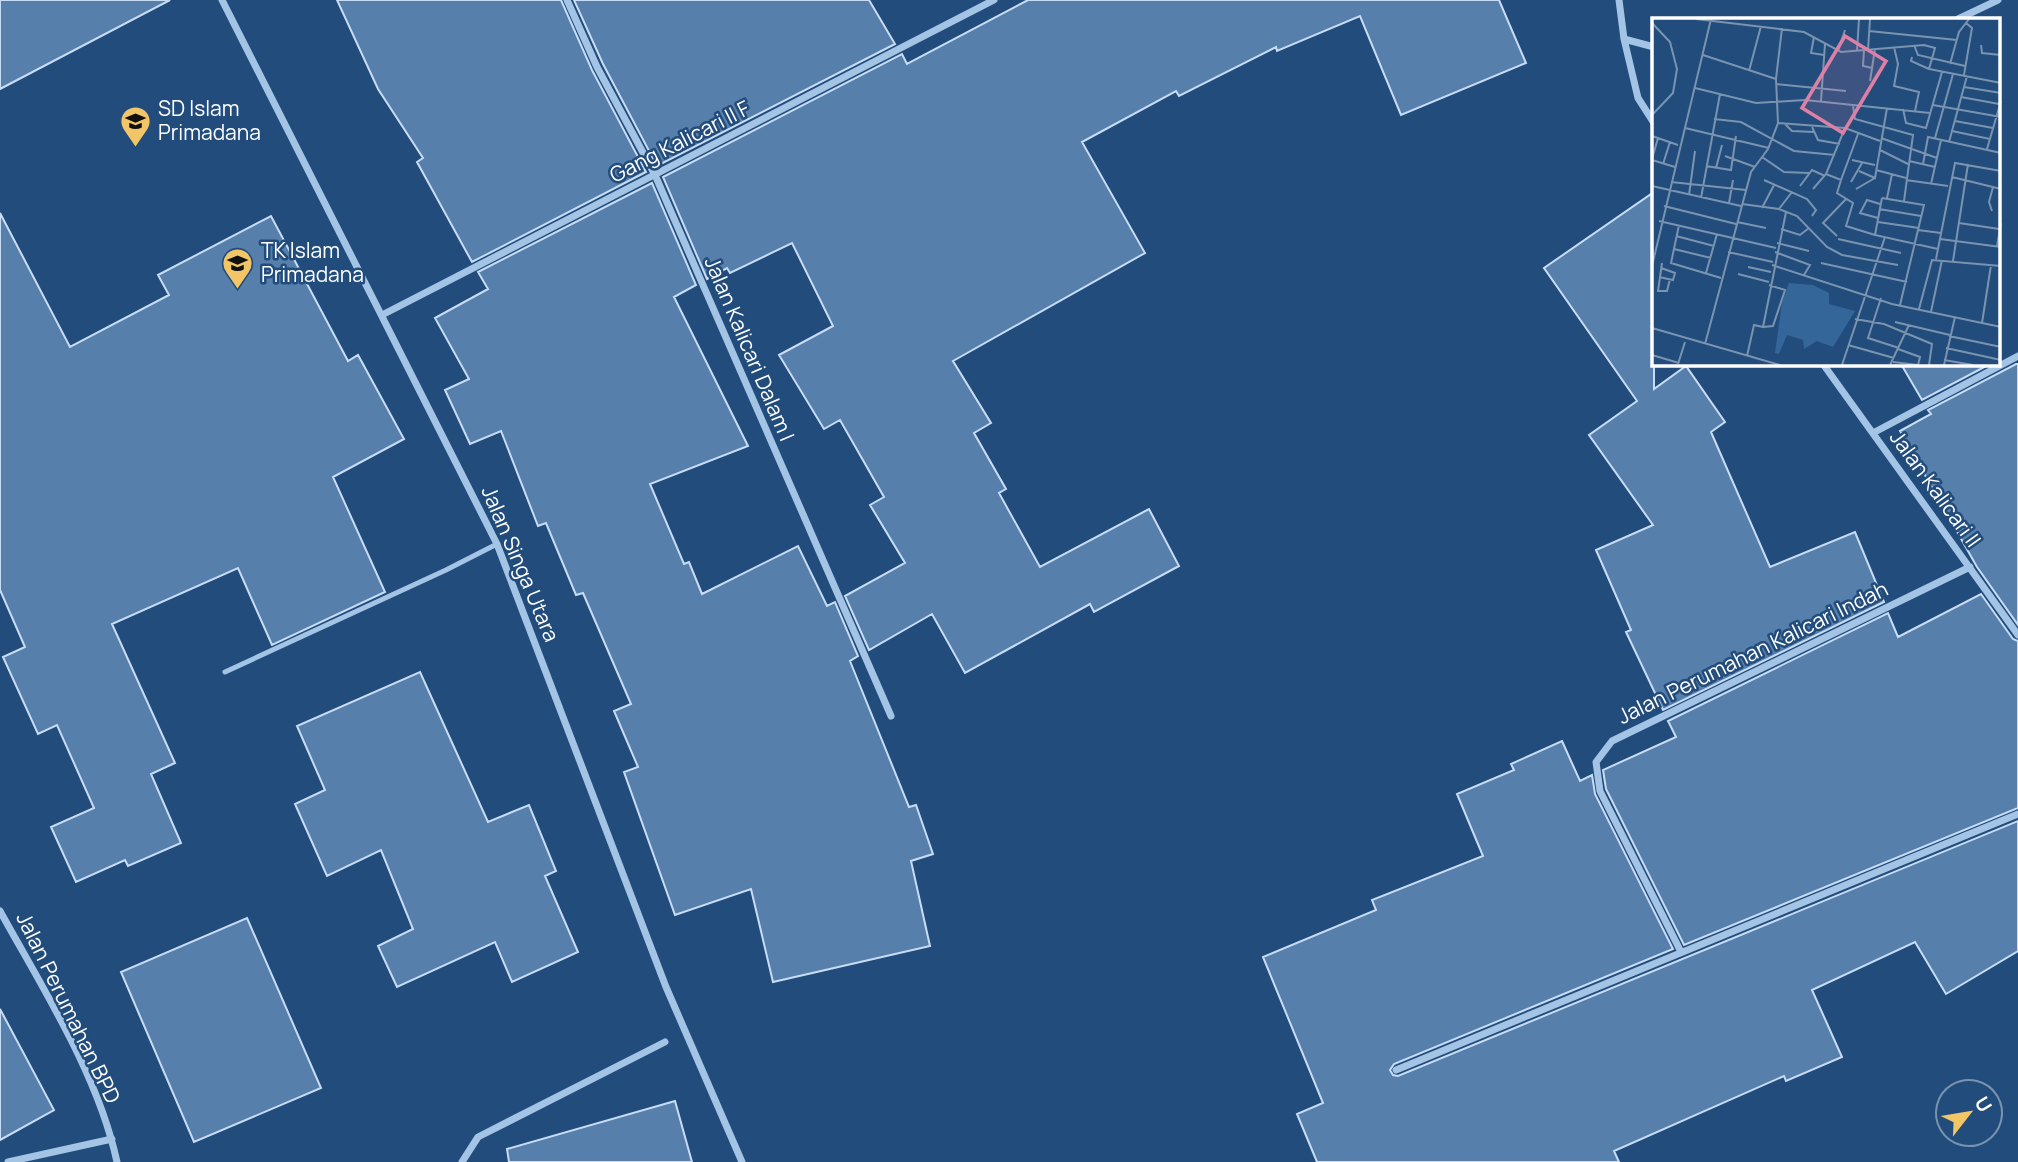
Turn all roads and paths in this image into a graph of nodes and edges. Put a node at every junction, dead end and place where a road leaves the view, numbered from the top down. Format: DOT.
graph roads {
  1 [pos="222,0"];
  2 [pos="568,0"];
  3 [pos="994,0"];
  4 [pos="1619,0"];
  5 [pos="1998,0"];
  6 [pos="1960,18"];
  7 [pos="1625,40"];
  8 [pos="1652,47"];
  9 [pos="1652,120"];
  10 [pos="655,175"];
  11 [pos="382,315"];
  12 [pos="2018,356"];
  13 [pos="1824,366"];
  14 [pos="1999,366"];
  15 [pos="2000,366"];
  16 [pos="1873,433"];
  17 [pos="496,544"];
  18 [pos="1970,567"];
  19 [pos="2018,635"];
  20 [pos="225,672"];
  21 [pos="891,716"];
  22 [pos="2018,814"];
  23 [pos="0,911"];
  24 [pos="1681,952"];
  25 [pos="665,1042"];
  26 [pos="1396,1070"];
  27 [pos="112,1139"];
  28 [pos="8,1162"];
  29 [pos="117,1162"];
  30 [pos="462,1162"];
  31 [pos="742,1162"];
  1 -- 11 [label="street, Jalan Singa Utara"];
  2 -- 10 [label="street, Jalan Kalicari Dalam I"];
  3 -- 10 [label="street, Gang Kalicari II F"];
  4 -- 7 [label="street"];
  5 -- 6 [label="street"];
  7 -- 8 [label="street"];
  7 -- 9 [label="street"];
  10 -- 11 [label="street, Gang Kalicari II F"];
  10 -- 21 [label="street, Jalan Kalicari Dalam I"];
  11 -- 17 [label="street, Jalan Singa Utara"];
  12 -- 15 [label="street"];
  13 -- 16 [label="street, Jalan Kalicari II"];
  14 -- 16 [label="street"];
  16 -- 18 [label="street, Jalan Kalicari II"];
  17 -- 20 [label="lane"];
  17 -- 31 [label="street, Jalan Singa Utara"];
  18 -- 19 [label="street, Jalan Kalicari II"];
  18 -- 24 [label="street, Jalan Perumahan Kalicari Indah"];
  22 -- 24 [label="street"];
  23 -- 27 [label="street, Jalan Perumahan BPD"];
  24 -- 26 [label="street"];
  25 -- 30 [label="street"];
  27 -- 28 [label="street"];
  27 -- 29 [label="street, Jalan Perumahan BPD"];
}
